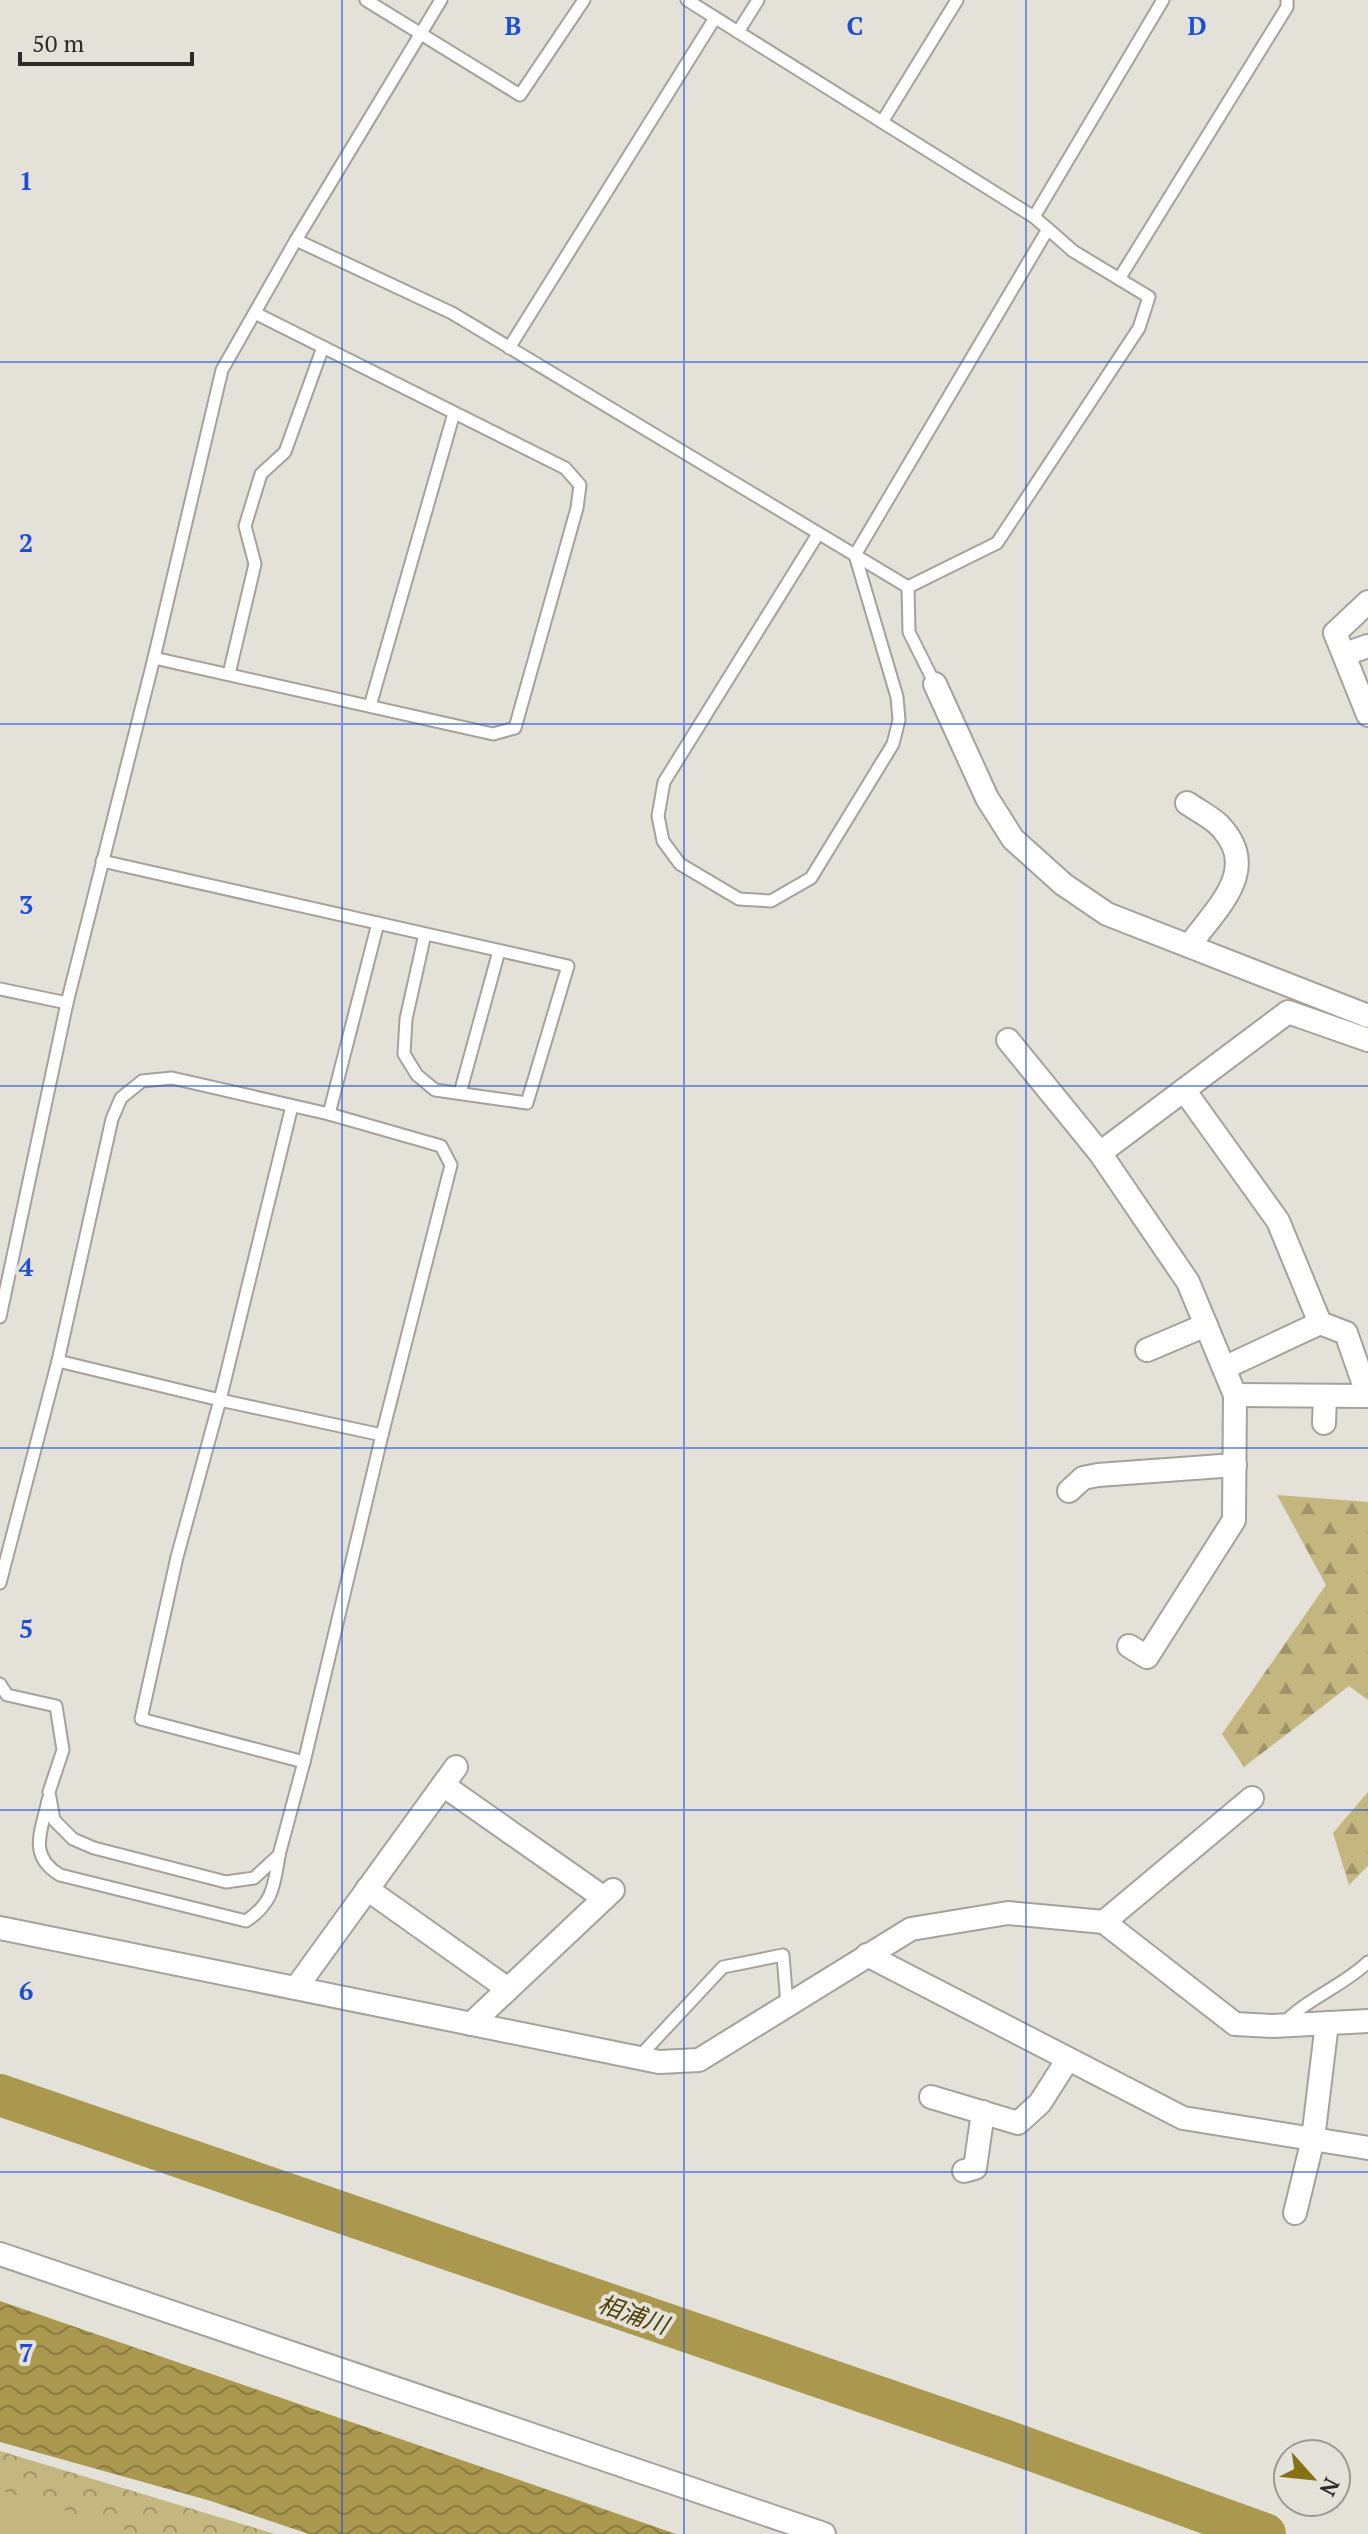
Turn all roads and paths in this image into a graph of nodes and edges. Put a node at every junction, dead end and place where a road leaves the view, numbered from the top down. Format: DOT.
graph roads {
  1 [pos="366,0"];
  2 [pos="441,0"];
  3 [pos="584,0"];
  4 [pos="687,0"];
  5 [pos="758,0"];
  6 [pos="957,0"];
  7 [pos="1163,0"];
  8 [pos="1287,0"];
  9 [pos="715,18"];
  10 [pos="738,32"];
  11 [pos="421,34"];
  12 [pos="882,122"];
  13 [pos="1034,217"];
  14 [pos="1048,229"];
  15 [pos="296,240"];
  16 [pos="1119,279"];
  17 [pos="255,313"];
  18 [pos="323,347"];
  19 [pos="509,348"];
  20 [pos="454,413"];
  21 [pos="818,534"];
  22 [pos="855,555"];
  23 [pos="908,587"];
  24 [pos="1368,602"];
  25 [pos="1368,646"];
  26 [pos="1345,654"];
  27 [pos="154,658"];
  28 [pos="229,674"];
  29 [pos="935,684"];
  30 [pos="370,706"];
  31 [pos="1368,715"];
  32 [pos="1187,803"];
  33 [pos="102,861"];
  34 [pos="378,923"];
  35 [pos="425,934"];
  36 [pos="1189,946"];
  37 [pos="499,951"];
  38 [pos="0,989"];
  39 [pos="67,1003"];
  40 [pos="1368,1016"];
  41 [pos="1008,1040"];
  42 [pos="1368,1040"];
  43 [pos="1184,1090"];
  44 [pos="460,1093"];
  45 [pos="292,1106"];
  46 [pos="329,1114"];
  47 [pos="1100,1153"];
  48 [pos="0,1317"];
  49 [pos="1320,1323"];
  50 [pos="1206,1325"];
  51 [pos="1147,1350"];
  52 [pos="58,1361"];
  53 [pos="1224,1368"];
  54 [pos="1235,1395"];
  55 [pos="1325,1396"];
  56 [pos="1367,1396"];
  57 [pos="220,1400"];
  58 [pos="1324,1423"];
  59 [pos="382,1435"];
  60 [pos="1235,1465"];
  61 [pos="1069,1491"];
  62 [pos="0,1583"];
  63 [pos="1129,1646"];
  64 [pos="0,1684"];
  65 [pos="304,1762"];
  66 [pos="49,1792"];
  67 [pos="1252,1798"];
  68 [pos="279,1855"];
  69 [pos="367,1889"];
  70 [pos="1104,1922"];
  71 [pos="0,1928"];
  72 [pos="867,1955"];
  73 [pos="1368,1962"];
  74 [pos="296,1988"];
  75 [pos="508,1989"];
  76 [pos="787,2005"];
  77 [pos="1368,2021"];
  78 [pos="1327,2023"];
  79 [pos="471,2024"];
  80 [pos="1282,2026"];
  81 [pos="638,2057"];
  82 [pos="1068,2059"];
  83 [pos="931,2097"];
  84 [pos="983,2112"];
  85 [pos="1313,2139"];
  86 [pos="1368,2148"];
  87 [pos="964,2171"];
  88 [pos="1295,2213"];
  89 [pos="0,2254"];
  90 [pos="824,2534"];
  1 -- 11 [label="lane"];
  2 -- 11 [label="lane"];
  3 -- 11 [label="lane"];
  4 -- 9 [label="lane"];
  5 -- 10 [label="lane"];
  6 -- 12 [label="lane"];
  7 -- 13 [label="lane"];
  8 -- 16 [label="lane"];
  9 -- 10 [label="lane"];
  9 -- 19 [label="lane"];
  10 -- 12 [label="lane"];
  11 -- 15 [label="lane"];
  12 -- 13 [label="lane"];
  13 -- 14 [label="lane"];
  14 -- 16 [label="lane"];
  14 -- 22 [label="lane"];
  15 -- 17 [label="lane"];
  15 -- 19 [label="lane"];
  16 -- 23 [label="lane"];
  17 -- 18 [label="lane"];
  17 -- 27 [label="lane"];
  18 -- 20 [label="lane"];
  18 -- 28 [label="lane"];
  19 -- 21 [label="lane"];
  20 -- 30 [label="lane"];
  20 -- 30 [label="lane"];
  21 -- 22 [label="lane"];
  21 -- 22 [label="lane"];
  22 -- 23 [label="lane"];
  23 -- 29 [label="lane"];
  24 -- 26 [label="street"];
  25 -- 26 [label="street"];
  26 -- 31 [label="street"];
  27 -- 28 [label="lane"];
  27 -- 33 [label="lane"];
  28 -- 30 [label="lane"];
  29 -- 36 [label="street"];
  32 -- 36 [label="street"];
  33 -- 34 [label="lane"];
  33 -- 39 [label="lane"];
  34 -- 35 [label="lane"];
  34 -- 46 [label="lane"];
  35 -- 37 [label="lane"];
  35 -- 44 [label="lane"];
  36 -- 40 [label="street"];
  37 -- 44 [label="lane"];
  37 -- 44 [label="lane"];
  38 -- 39 [label="lane"];
  39 -- 48 [label="lane"];
  41 -- 47 [label="street"];
  42 -- 43 [label="street"];
  43 -- 47 [label="street"];
  43 -- 49 [label="street"];
  45 -- 46 [label="lane"];
  45 -- 52 [label="lane"];
  45 -- 57 [label="lane"];
  46 -- 59 [label="lane"];
  47 -- 50 [label="street"];
  49 -- 53 [label="street"];
  49 -- 56 [label="street"];
  50 -- 51 [label="street"];
  50 -- 53 [label="street"];
  52 -- 57 [label="lane"];
  52 -- 62 [label="lane"];
  53 -- 54 [label="street"];
  54 -- 55 [label="street"];
  54 -- 60 [label="street"];
  55 -- 56 [label="street"];
  55 -- 58 [label="street"];
  57 -- 59 [label="lane"];
  57 -- 65 [label="lane"];
  59 -- 65 [label="lane"];
  60 -- 61 [label="street"];
  60 -- 63 [label="street"];
  64 -- 66 [label="lane"];
  65 -- 68 [label="lane"];
  66 -- 68 [label="lane"];
  66 -- 68 [label="lane"];
  67 -- 70 [label="street"];
  69 -- 74 [label="street"];
  69 -- 75 [label="street"];
  69 -- 75 [label="street"];
  70 -- 72 [label="street"];
  70 -- 80 [label="street"];
  71 -- 74 [label="street"];
  72 -- 76 [label="street"];
  72 -- 82 [label="street"];
  73 -- 80 [label="lane"];
  74 -- 79 [label="street"];
  75 -- 79 [label="street"];
  76 -- 81 [label="street"];
  76 -- 81 [label="lane"];
  77 -- 78 [label="street"];
  78 -- 80 [label="street"];
  78 -- 85 [label="street"];
  79 -- 81 [label="street"];
  82 -- 84 [label="street"];
  82 -- 85 [label="street"];
  83 -- 84 [label="street"];
  84 -- 87 [label="street"];
  85 -- 86 [label="street"];
  85 -- 88 [label="street"];
  89 -- 90 [label="street"];
}
